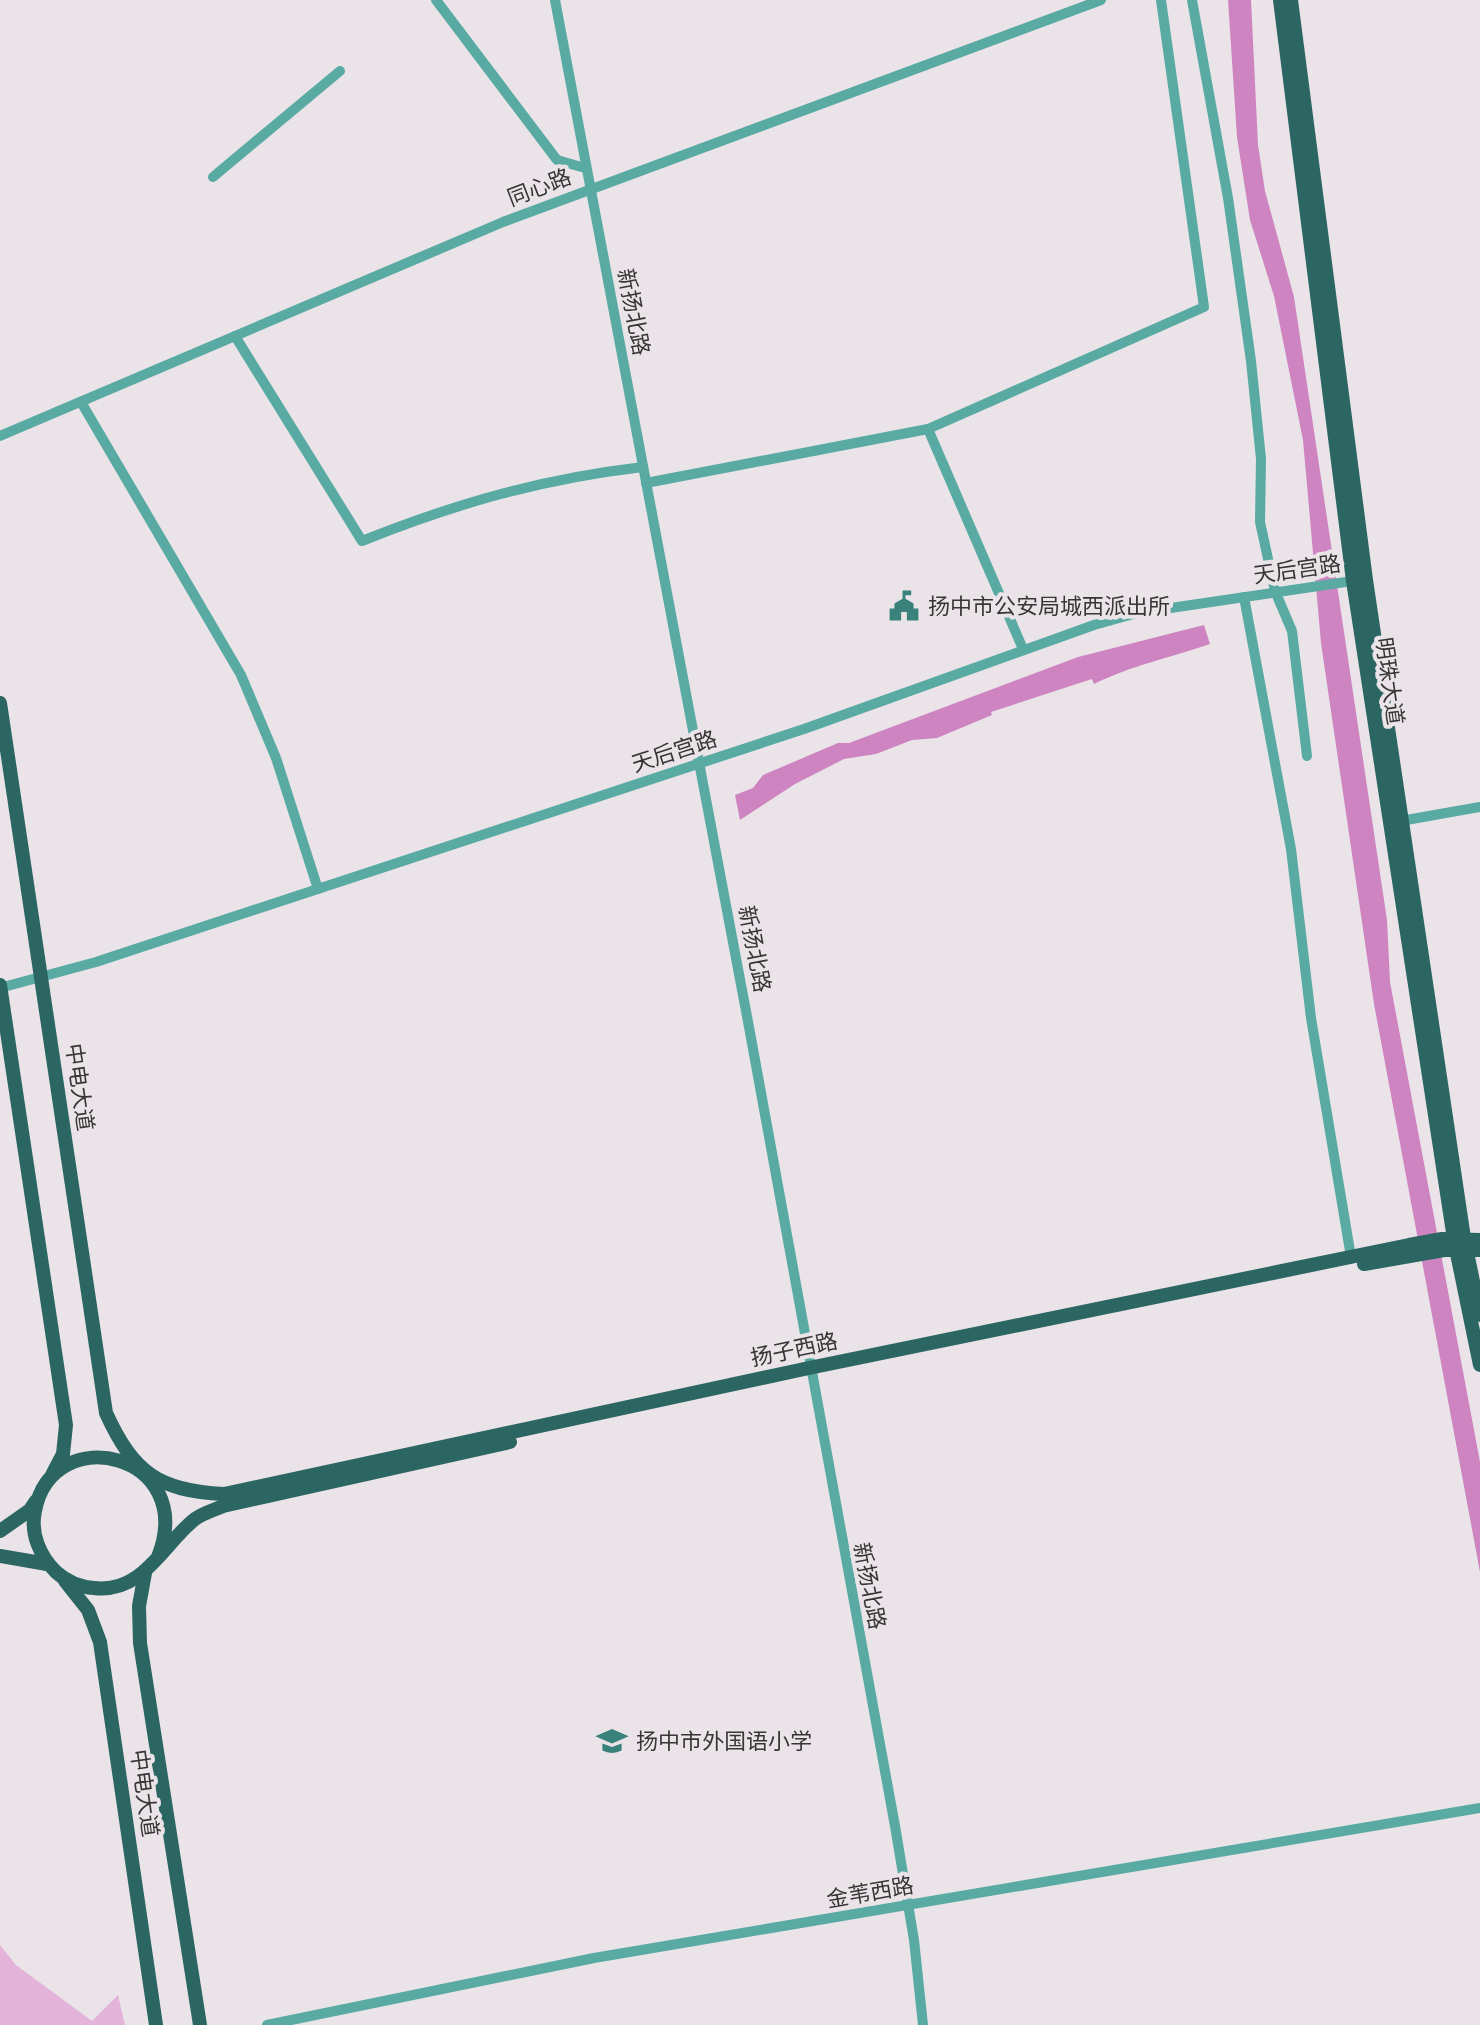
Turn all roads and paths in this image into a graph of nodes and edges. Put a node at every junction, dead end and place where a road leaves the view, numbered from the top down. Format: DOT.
graph roads {
  1 [pos="436,0"];
  2 [pos="555,0"];
  3 [pos="1101,0"];
  4 [pos="1161,0"];
  5 [pos="1192,0"];
  6 [pos="1280,0"];
  7 [pos="1291,0"];
  8 [pos="340,71"];
  9 [pos="585,168"];
  10 [pos="213,177"];
  11 [pos="589,190"];
  12 [pos="235,336"];
  13 [pos="81,402"];
  14 [pos="928,429"];
  15 [pos="0,436"];
  16 [pos="643,467"];
  17 [pos="646,483"];
  18 [pos="1355,581"];
  19 [pos="1275,591"];
  20 [pos="1244,597"];
  21 [pos="1023,649"];
  22 [pos="0,703"];
  23 [pos="1307,756"];
  24 [pos="699,764"];
  25 [pos="1480,807"];
  26 [pos="1395,822"];
  27 [pos="318,889"];
  28 [pos="42,979"];
  29 [pos="0,987"];
  30 [pos="1480,1240"];
  31 [pos="1458,1245"];
  32 [pos="1410,1250"];
  33 [pos="1351,1257"];
  34 [pos="1480,1315"];
  35 [pos="1480,1365"];
  36 [pos="810,1372"];
  37 [pos="139,1469"];
  38 [pos="50,1479"];
  39 [pos="40,1494"];
  40 [pos="0,1531"];
  41 [pos="0,1556"];
  42 [pos="158,1557"];
  43 [pos="47,1564"];
  44 [pos="145,1573"];
  45 [pos="62,1578"];
  46 [pos="1480,1808"];
  47 [pos="909,1906"];
  48 [pos="156,2025"];
  49 [pos="200,2025"];
  50 [pos="267,2025"];
  51 [pos="923,2025"];
  1 -- 9 [label="street"];
  2 -- 9 [label="street, 新扬北路"];
  3 -- 11 [label="street, 同心路"];
  4 -- 14 [label="street"];
  5 -- 19 [label="street"];
  6 -- 18 [label="main road, 明珠大道"];
  7 -- 18 [label="main road, 明珠大道"];
  8 -- 10 [label="street"];
  9 -- 11 [label="street, 新扬北路"];
  11 -- 12 [label="street, 同心路"];
  11 -- 16 [label="street, 新扬北路"];
  12 -- 13 [label="street, 同心路"];
  12 -- 16 [label="street"];
  13 -- 15 [label="street, 同心路"];
  13 -- 27 [label="street"];
  14 -- 17 [label="street"];
  14 -- 21 [label="street"];
  16 -- 17 [label="street, 新扬北路"];
  17 -- 24 [label="street, 新扬北路"];
  18 -- 19 [label="street, 天后宫路"];
  18 -- 26 [label="main road, 明珠大道"];
  19 -- 20 [label="street, 天后宫路"];
  19 -- 23 [label="street"];
  20 -- 21 [label="street, 天后宫路"];
  20 -- 33 [label="street"];
  21 -- 24 [label="street, 天后宫路"];
  22 -- 28 [label="main road, 中电大道"];
  24 -- 27 [label="street, 天后宫路"];
  24 -- 36 [label="street, 新扬北路"];
  25 -- 26 [label="street"];
  26 -- 31 [label="main road, 明珠大道"];
  27 -- 28 [label="street, 天后宫路"];
  28 -- 29 [label="street, 天后宫路"];
  28 -- 37 [label="main road, 中电大道"];
  29 -- 38 [label="main road"];
  30 -- 31 [label="main road, 扬子西路"];
  31 -- 32 [label="main road, 扬子西路"];
  31 -- 34 [label="main road, 明珠大道"];
  31 -- 35 [label="main road, 明珠大道"];
  32 -- 33 [label="main road, 扬子西路"];
  32 -- 36 [label="main road, 扬子西路"];
  33 -- 36 [label="main road, 扬子西路"];
  36 -- 37 [label="main road, 扬子西路"];
  36 -- 42 [label="main road, 扬子西路"];
  36 -- 47 [label="street, 新扬北路"];
  37 -- 38 [label="main road"];
  37 -- 42 [label="main road"];
  38 -- 39 [label="main road"];
  39 -- 40 [label="main road"];
  39 -- 43 [label="main road"];
  41 -- 43 [label="main road"];
  42 -- 44 [label="main road"];
  43 -- 45 [label="main road"];
  44 -- 45 [label="main road"];
  44 -- 49 [label="main road, 中电大道"];
  45 -- 48 [label="main road, 中电大道"];
  46 -- 47 [label="street, 金苇西路"];
  47 -- 50 [label="street, 金苇西路"];
  47 -- 51 [label="street, 新扬北路"];
}
